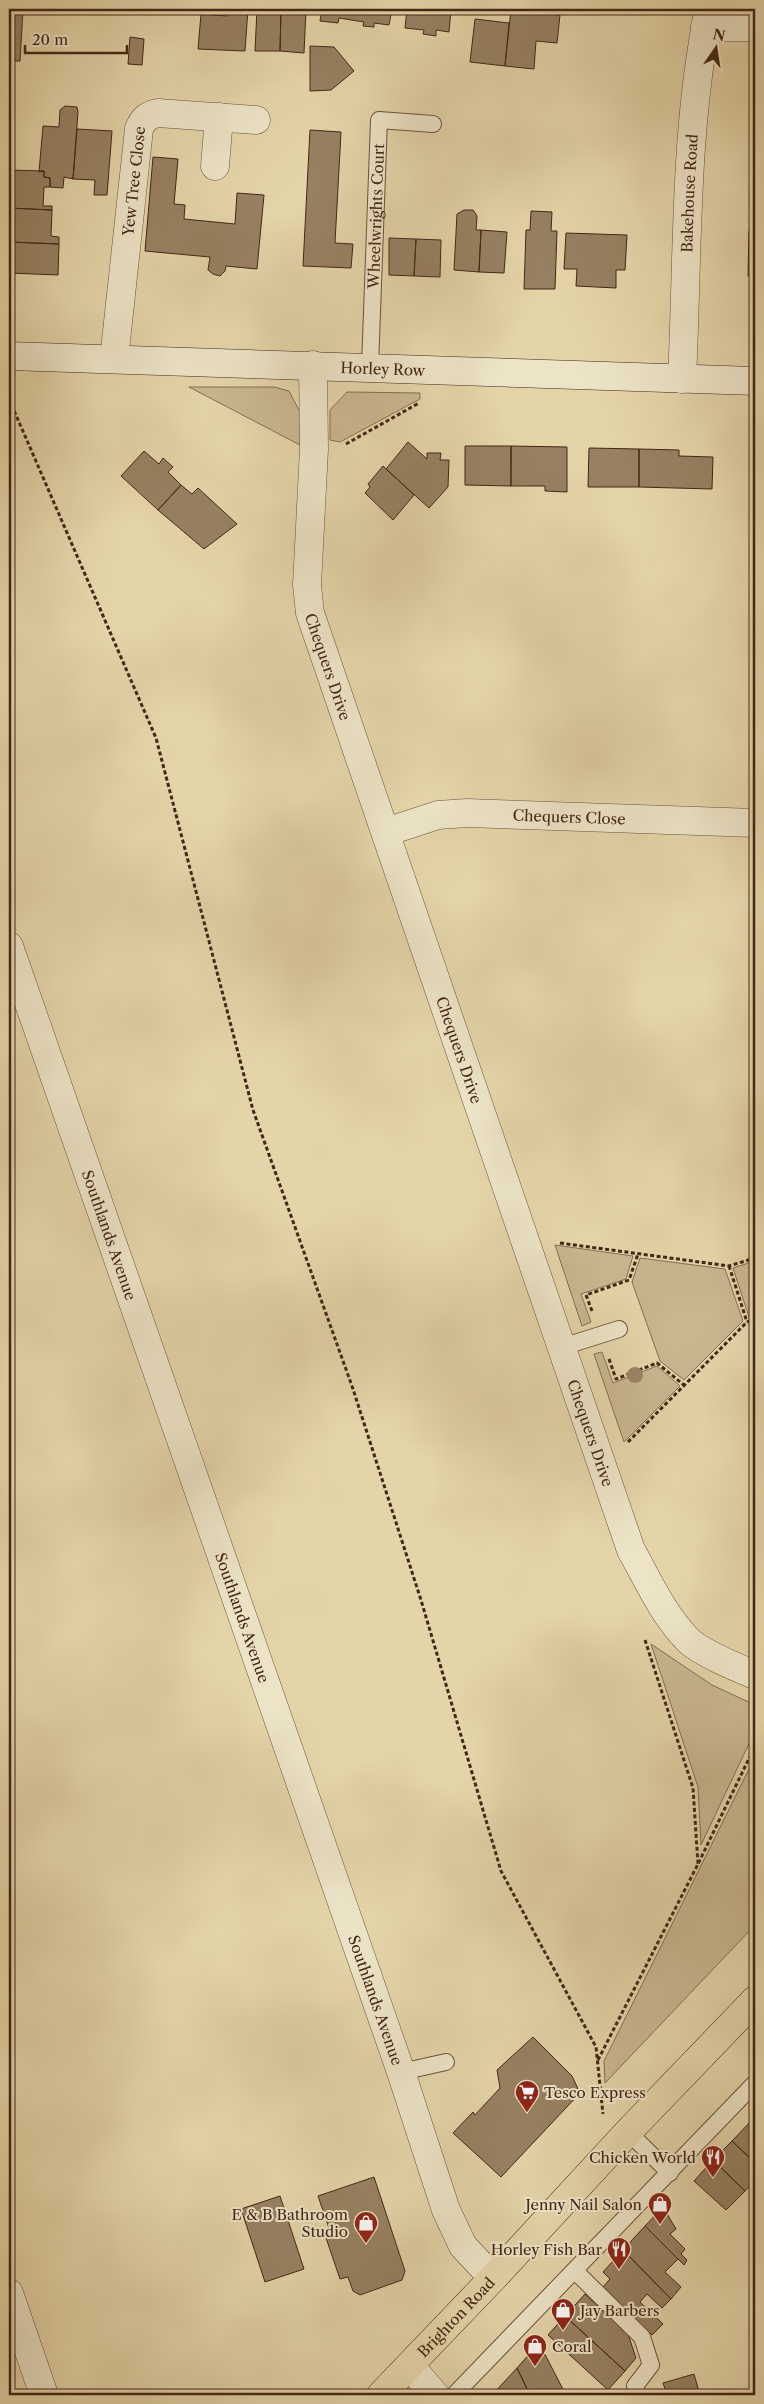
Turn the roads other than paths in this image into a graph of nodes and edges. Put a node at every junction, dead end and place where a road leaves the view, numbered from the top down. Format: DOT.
graph roads {
  1 [pos="707,18"];
  2 [pos="755,27"];
  3 [pos="219,117"];
  4 [pos="256,120"];
  5 [pos="433,124"];
  6 [pos="215,166"];
  7 [pos="9,356"];
  8 [pos="114,359"];
  9 [pos="313,364"];
  10 [pos="370,367"];
  11 [pos="682,379"];
  12 [pos="755,381"];
  13 [pos="755,823"];
  14 [pos="386,832"];
  15 [pos="9,946"];
  16 [pos="620,1329"];
  17 [pos="562,1347"];
  18 [pos="755,1675"];
  19 [pos="752,2011"];
  20 [pos="446,2062"];
  21 [pos="401,2072"];
  22 [pos="755,2083"];
  23 [pos="620,2141"];
  24 [pos="670,2173"];
  25 [pos="575,2271"];
  26 [pos="493,2278"];
  27 [pos="9,2293"];
  28 [pos="410,2366"];
  29 [pos="44,2395"];
  30 [pos="382,2395"];
  31 [pos="435,2395"];
  32 [pos="454,2395"];
  33 [pos="638,2395"];
  1 -- 2 [label="street"];
  1 -- 11 [label="street, Bakehouse Road"];
  3 -- 4 [label="street, Yew Tree Close"];
  3 -- 6 [label="street"];
  3 -- 8 [label="street, Yew Tree Close"];
  5 -- 10 [label="lane, Wheelwrights Court"];
  7 -- 8 [label="street, Horley Row"];
  8 -- 9 [label="street, Horley Row"];
  9 -- 10 [label="street, Horley Row"];
  9 -- 14 [label="street, Chequers Drive"];
  10 -- 11 [label="street, Horley Row"];
  11 -- 12 [label="street, Horley Row"];
  13 -- 14 [label="street, Chequers Close"];
  14 -- 17 [label="street, Chequers Drive"];
  15 -- 21 [label="street, Southlands Avenue"];
  16 -- 17 [label="lane"];
  17 -- 18 [label="street, Chequers Drive"];
  19 -- 23 [label="main road, Brighton Road"];
  20 -- 21 [label="lane"];
  21 -- 26 [label="street, Southlands Avenue"];
  22 -- 24 [label="lane"];
  23 -- 24 [label="lane"];
  23 -- 26 [label="main road, Brighton Road"];
  24 -- 25 [label="lane"];
  25 -- 32 [label="lane"];
  25 -- 33 [label="lane"];
  26 -- 28 [label="main road, Brighton Road"];
  27 -- 29 [label="street"];
  28 -- 30 [label="main road, Brighton Road"];
  28 -- 31 [label="street"];
}
